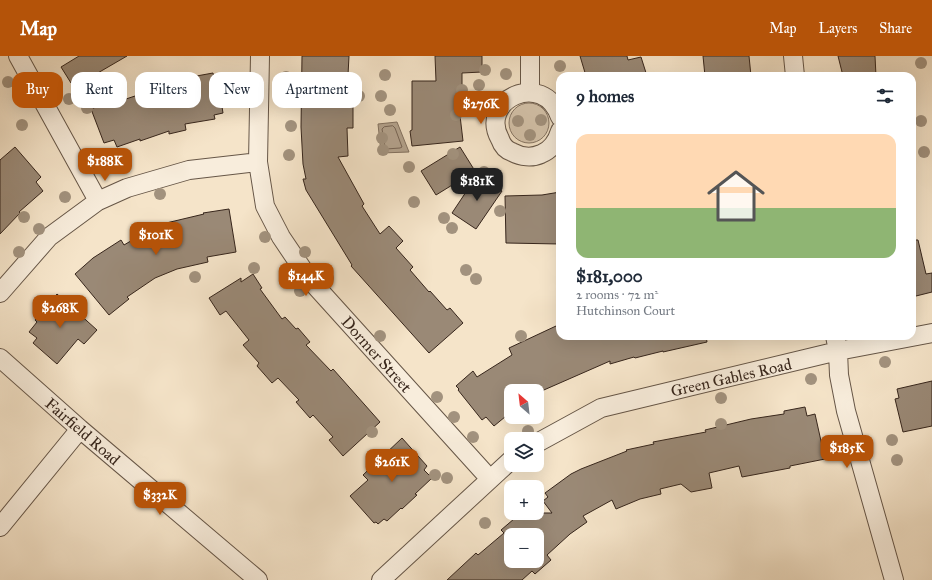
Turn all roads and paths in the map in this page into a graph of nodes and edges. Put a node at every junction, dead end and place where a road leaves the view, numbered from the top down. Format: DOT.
graph roads {
  1 [pos="18,56"];
  2 [pos="260,56"];
  3 [pos="530,56"];
  4 [pos="793,56"];
  5 [pos="795,72"];
  6 [pos="530,92"];
  7 [pos="556,107"];
  8 [pos="556,141"];
  9 [pos="258,162"];
  10 [pos="98,201"];
  11 [pos="0,292"];
  12 [pos="932,333"];
  13 [pos="916,335"];
  14 [pos="871,340"];
  15 [pos="836,344"];
  16 [pos="0,358"];
  17 [pos="80,429"];
  18 [pos="544,439"];
  19 [pos="504,466"];
  20 [pos="490,479"];
  21 [pos="0,527"];
  22 [pos="258,580"];
  23 [pos="381,580"];
  24 [pos="894,580"];
  1 -- 10 [label="street"];
  2 -- 9 [label="street, Dormer Street"];
  3 -- 6 [label="street"];
  4 -- 5 [label="street"];
  6 -- 7 [label="street"];
  6 -- 8 [label="street"];
  9 -- 10 [label="street"];
  9 -- 20 [label="street, Dormer Street"];
  10 -- 11 [label="street"];
  12 -- 13 [label="street, Green Gables Road"];
  14 -- 15 [label="street, Green Gables Road"];
  15 -- 18 [label="street, Green Gables Road"];
  15 -- 24 [label="street"];
  16 -- 17 [label="street, Fairfield Road"];
  17 -- 21 [label="street"];
  17 -- 22 [label="street, Fairfield Road"];
  19 -- 20 [label="street"];
  20 -- 23 [label="street"];
}
